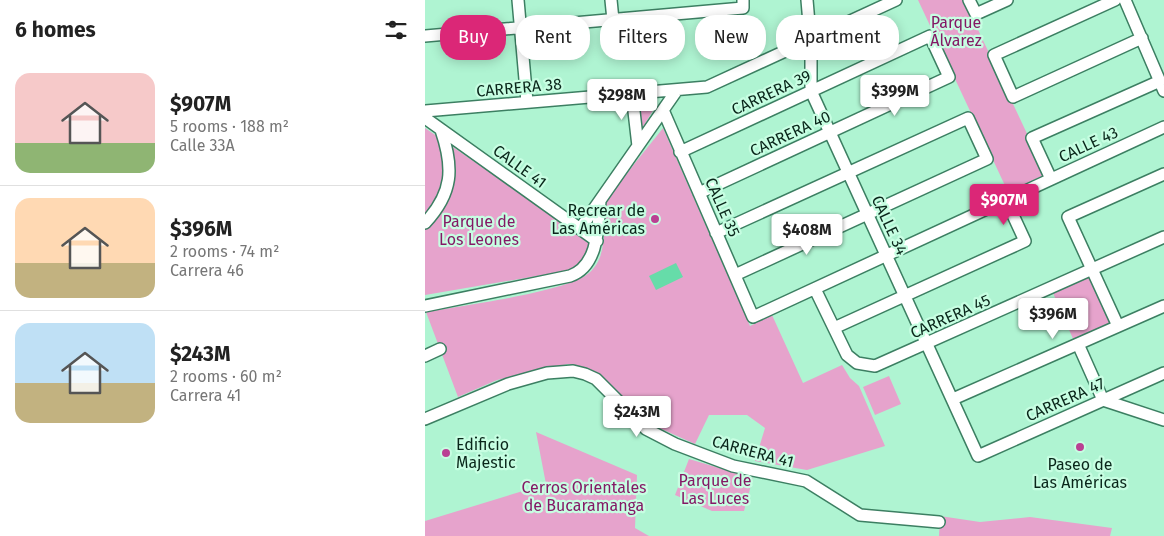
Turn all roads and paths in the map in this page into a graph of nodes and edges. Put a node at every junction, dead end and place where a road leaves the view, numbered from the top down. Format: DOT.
graph roads {
  1 [pos="517,0"];
  2 [pos="611,0"];
  3 [pos="807,0"];
  4 [pos="896,0"];
  5 [pos="969,0"];
  6 [pos="1007,0"];
  7 [pos="1115,0"];
  8 [pos="1125,0"];
  9 [pos="743,4"];
  10 [pos="705,6"];
  11 [pos="519,15"];
  12 [pos="612,15"];
  13 [pos="646,15"];
  14 [pos="808,15"];
  15 [pos="864,15"];
  16 [pos="516,28"];
  17 [pos="425,36"];
  18 [pos="930,36"];
  19 [pos="1142,38"];
  20 [pos="776,56"];
  21 [pos="523,60"];
  22 [pos="811,60"];
  23 [pos="1162,86"];
  24 [pos="677,90"];
  25 [pos="811,91"];
  26 [pos="632,94"];
  27 [pos="527,102"];
  28 [pos="663,110"];
  29 [pos="425,111"];
  30 [pos="425,118"];
  31 [pos="1164,127"];
  32 [pos="441,130"];
  33 [pos="830,132"];
  34 [pos="638,146"];
  35 [pos="680,152"];
  36 [pos="848,173"];
  37 [pos="1164,174"];
  38 [pos="1051,179"];
  39 [pos="699,193"];
  40 [pos="600,200"];
  41 [pos="1006,200"];
  42 [pos="867,214"];
  43 [pos="425,224"];
  44 [pos="580,229"];
  45 [pos="717,233"];
  46 [pos="1164,237"];
  47 [pos="597,241"];
  48 [pos="886,256"];
  49 [pos="1093,270"];
  50 [pos="735,275"];
  51 [pos="815,289"];
  52 [pos="905,296"];
  53 [pos="425,306"];
  54 [pos="1164,306"];
  55 [pos="753,317"];
  56 [pos="1118,326"];
  57 [pos="834,328"];
  58 [pos="927,344"];
  59 [pos="1078,344"];
  60 [pos="440,349"];
  61 [pos="425,356"];
  62 [pos="1164,373"];
  63 [pos="953,400"];
  64 [pos="1103,400"];
  65 [pos="425,419"];
  66 [pos="1164,420"];
  67 [pos="978,456"];
  68 [pos="939,522"];
  1 -- 11 [label="street"];
  2 -- 12 [label="street"];
  3 -- 14 [label="street, CALLE 34"];
  4 -- 15 [label="street, CARRERA 38"];
  5 -- 6 [label="street"];
  7 -- 19 [label="street"];
  8 -- 19 [label="street"];
  9 -- 10 [label="street"];
  10 -- 13 [label="street"];
  16 -- 17 [label="street"];
  18 -- 25 [label="street, CARRERA 39"];
  18 -- 33 [label="street, CARRERA 40"];
  19 -- 23 [label="street"];
  20 -- 24 [label="street, CARRERA 38"];
  21 -- 27 [label="street"];
  22 -- 25 [label="street, CALLE 34"];
  23 -- 38 [label="street"];
  24 -- 26 [label="street, CARRERA 38"];
  24 -- 28 [label="street"];
  25 -- 33 [label="street, CALLE 34"];
  25 -- 35 [label="street, CARRERA 39"];
  26 -- 27 [label="street, CARRERA 38"];
  26 -- 34 [label="street"];
  27 -- 29 [label="street, CARRERA 38"];
  28 -- 34 [label="street"];
  28 -- 35 [label="street, CALLE 35"];
  30 -- 32 [label="street, CALLE 41"];
  31 -- 38 [label="street, CALLE 43"];
  32 -- 43 [label="street"];
  32 -- 44 [label="street, CALLE 41"];
  33 -- 36 [label="street, CALLE 34"];
  33 -- 39 [label="street, CARRERA 40"];
  34 -- 40 [label="street"];
  35 -- 39 [label="street, CALLE 35"];
  36 -- 42 [label="street, CALLE 34"];
  36 -- 42 [label="street"];
  36 -- 45 [label="street"];
  37 -- 49 [label="street"];
  38 -- 41 [label="street, CALLE 43"];
  39 -- 45 [label="street, CALLE 35"];
  40 -- 44 [label="street"];
  40 -- 47 [label="street"];
  41 -- 48 [label="street, CALLE 43"];
  41 -- 52 [label="street"];
  42 -- 48 [label="street, CALLE 34"];
  42 -- 50 [label="street"];
  44 -- 47 [label="street, CALLE 41"];
  45 -- 50 [label="street, CALLE 35"];
  46 -- 49 [label="street, CARRERA 45"];
  47 -- 53 [label="street"];
  48 -- 51 [label="street, CALLE 43"];
  48 -- 52 [label="street, CALLE 34"];
  49 -- 56 [label="street"];
  49 -- 58 [label="street, CARRERA 45"];
  50 -- 55 [label="street, CALLE 35"];
  51 -- 55 [label="street, CALLE 43"];
  51 -- 57 [label="street"];
  52 -- 57 [label="street"];
  52 -- 58 [label="street, CALLE 34"];
  54 -- 56 [label="street"];
  56 -- 59 [label="street"];
  57 -- 58 [label="street, CARRERA 45"];
  58 -- 63 [label="street, CALLE 34"];
  59 -- 63 [label="street"];
  59 -- 64 [label="street"];
  60 -- 61 [label="street"];
  62 -- 64 [label="street, CARRERA 47"];
  63 -- 67 [label="street, CALLE 34"];
  64 -- 66 [label="street"];
  64 -- 67 [label="street, CARRERA 47"];
  65 -- 68 [label="street, CARRERA 41"];
}
